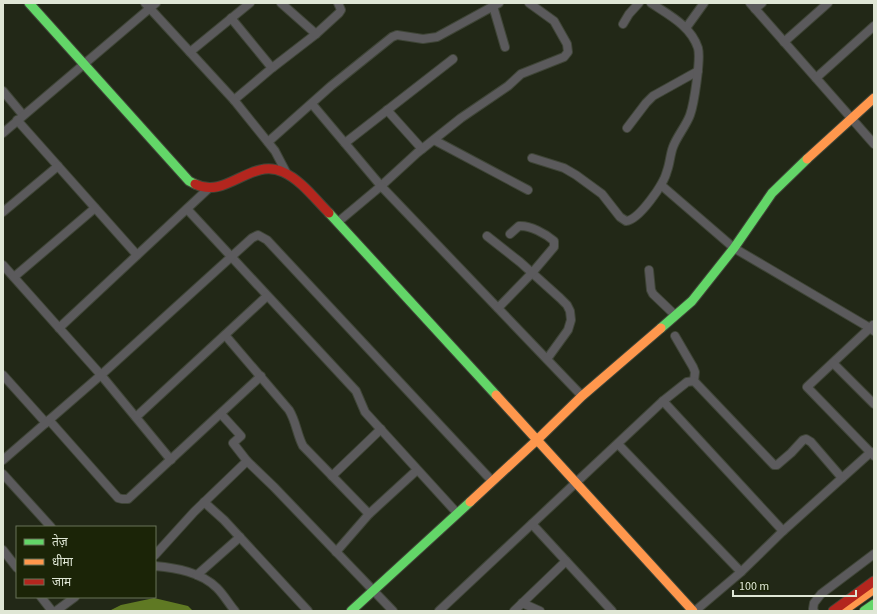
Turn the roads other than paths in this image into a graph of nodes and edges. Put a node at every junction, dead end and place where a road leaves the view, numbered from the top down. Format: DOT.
graph roads {
  1 [pos="29,3"];
  2 [pos="250,3"];
  3 [pos="281,3"];
  4 [pos="338,3"];
  5 [pos="529,3"];
  6 [pos="638,3"];
  7 [pos="651,3"];
  8 [pos="704,3"];
  9 [pos="762,3"];
  10 [pos="828,3"];
  11 [pos="496,4"];
  12 [pos="150,5"];
  13 [pos="753,6"];
  14 [pos="231,18"];
  15 [pos="623,24"];
  16 [pos="874,26"];
  17 [pos="686,28"];
  18 [pos="316,34"];
  19 [pos="784,42"];
  20 [pos="505,47"];
  21 [pos="190,52"];
  22 [pos="453,59"];
  23 [pos="83,64"];
  24 [pos="272,68"];
  25 [pos="698,71"];
  26 [pos="816,78"];
  27 [pos="3,91"];
  28 [pos="874,98"];
  29 [pos="234,100"];
  30 [pos="312,104"];
  31 [pos="387,110"];
  32 [pos="20,118"];
  33 [pos="851,118"];
  34 [pos="627,128"];
  35 [pos="3,133"];
  36 [pos="434,140"];
  37 [pos="268,142"];
  38 [pos="345,143"];
  39 [pos="874,144"];
  40 [pos="422,149"];
  41 [pos="532,158"];
  42 [pos="58,166"];
  43 [pos="287,174"];
  44 [pos="661,185"];
  45 [pos="381,186"];
  46 [pos="208,189"];
  47 [pos="528,190"];
  48 [pos="95,208"];
  49 [pos="187,210"];
  50 [pos="3,212"];
  51 [pos="338,222"];
  52 [pos="510,234"];
  53 [pos="487,236"];
  54 [pos="734,248"];
  55 [pos="138,255"];
  56 [pos="231,257"];
  57 [pos="3,265"];
  58 [pos="649,270"];
  59 [pos="532,273"];
  60 [pos="14,277"];
  61 [pos="267,296"];
  62 [pos="498,308"];
  63 [pos="675,315"];
  64 [pos="59,328"];
  65 [pos="873,328"];
  66 [pos="225,335"];
  67 [pos="674,336"];
  68 [pos="547,359"];
  69 [pos="833,363"];
  70 [pos="3,375"];
  71 [pos="101,375"];
  72 [pos="261,376"];
  73 [pos="694,381"];
  74 [pos="582,396"];
  75 [pos="663,401"];
  76 [pos="874,404"];
  77 [pos="221,414"];
  78 [pos="136,417"];
  79 [pos="47,422"];
  80 [pos="381,429"];
  81 [pos="537,440"];
  82 [pos="618,444"];
  83 [pos="873,454"];
  84 [pos="3,460"];
  85 [pos="171,460"];
  86 [pos="247,461"];
  87 [pos="417,470"];
  88 [pos="3,474"];
  89 [pos="332,476"];
  90 [pos="842,478"];
  91 [pos="492,481"];
  92 [pos="576,483"];
  93 [pos="204,502"];
  94 [pos="457,513"];
  95 [pos="369,514"];
  96 [pos="532,524"];
  97 [pos="50,526"];
  98 [pos="783,531"];
  99 [pos="240,538"];
  100 [pos="3,550"];
  101 [pos="336,552"];
  102 [pos="156,554"];
  103 [pos="874,554"];
  104 [pos="566,561"];
  105 [pos="156,566"];
  106 [pos="16,567"];
  107 [pos="741,572"];
  108 [pos="197,575"];
  109 [pos="874,581"];
  110 [pos="874,589"];
  111 [pos="373,590"];
  112 [pos="42,598"];
  113 [pos="74,598"];
  114 [pos="522,603"];
  115 [pos="874,604"];
  116 [pos="52,611"];
  117 [pos="56,611"];
  118 [pos="235,611"];
  119 [pos="308,611"];
  120 [pos="351,611"];
  121 [pos="393,611"];
  122 [pos="438,611"];
  123 [pos="514,611"];
  124 [pos="540,611"];
  125 [pos="612,611"];
  126 [pos="694,611"];
  127 [pos="814,611"];
  128 [pos="833,611"];
  129 [pos="844,611"];
  130 [pos="864,611"];
  1 -- 23 [label="main road"];
  2 -- 14 [label="street"];
  3 -- 18 [label="street"];
  4 -- 18 [label="street"];
  5 -- 36 [label="street"];
  6 -- 15 [label="street"];
  7 -- 17 [label="street"];
  8 -- 17 [label="street"];
  9 -- 13 [label="street"];
  10 -- 19 [label="street"];
  11 -- 20 [label="street"];
  11 -- 30 [label="street"];
  12 -- 21 [label="street"];
  12 -- 23 [label="street"];
  13 -- 19 [label="street"];
  14 -- 21 [label="street"];
  14 -- 24 [label="street"];
  16 -- 26 [label="street"];
  17 -- 25 [label="street"];
  18 -- 24 [label="street"];
  19 -- 26 [label="street"];
  21 -- 29 [label="street"];
  22 -- 31 [label="street"];
  23 -- 32 [label="street"];
  23 -- 46 [label="main road"];
  24 -- 29 [label="street"];
  25 -- 34 [label="street"];
  25 -- 44 [label="street"];
  26 -- 33 [label="street"];
  27 -- 32 [label="street"];
  28 -- 33 [label="main road"];
  29 -- 37 [label="street"];
  30 -- 37 [label="street"];
  30 -- 38 [label="street"];
  31 -- 38 [label="street"];
  31 -- 40 [label="street"];
  32 -- 35 [label="street"];
  32 -- 42 [label="street"];
  33 -- 39 [label="street"];
  33 -- 54 [label="main road"];
  36 -- 40 [label="street"];
  36 -- 47 [label="street"];
  37 -- 43 [label="street"];
  38 -- 45 [label="street"];
  40 -- 45 [label="street"];
  41 -- 44 [label="street"];
  42 -- 48 [label="street"];
  42 -- 50 [label="street"];
  43 -- 46 [label="main road"];
  43 -- 51 [label="main road"];
  44 -- 54 [label="street"];
  45 -- 51 [label="street"];
  45 -- 62 [label="street"];
  46 -- 49 [label="street"];
  48 -- 55 [label="street"];
  48 -- 60 [label="street"];
  49 -- 55 [label="street"];
  49 -- 56 [label="street"];
  51 -- 81 [label="main road"];
  52 -- 59 [label="street"];
  53 -- 59 [label="street"];
  54 -- 63 [label="main road"];
  54 -- 65 [label="street"];
  55 -- 64 [label="street"];
  56 -- 61 [label="street"];
  56 -- 71 [label="street"];
  56 -- 91 [label="street"];
  57 -- 60 [label="street"];
  58 -- 63 [label="street"];
  59 -- 62 [label="street"];
  59 -- 68 [label="street"];
  60 -- 64 [label="street"];
  61 -- 66 [label="street"];
  61 -- 80 [label="street"];
  62 -- 68 [label="street"];
  63 -- 74 [label="main road"];
  64 -- 71 [label="street"];
  65 -- 69 [label="street"];
  66 -- 72 [label="street"];
  66 -- 78 [label="street"];
  67 -- 73 [label="street"];
  68 -- 74 [label="street"];
  69 -- 76 [label="street"];
  69 -- 83 [label="street"];
  70 -- 79 [label="street"];
  71 -- 78 [label="street"];
  71 -- 79 [label="street"];
  72 -- 77 [label="street"];
  72 -- 89 [label="street"];
  73 -- 75 [label="street"];
  73 -- 90 [label="street"];
  74 -- 81 [label="main road"];
  75 -- 82 [label="street"];
  75 -- 98 [label="street"];
  77 -- 85 [label="street"];
  77 -- 86 [label="street"];
  78 -- 85 [label="street"];
  79 -- 84 [label="street"];
  79 -- 85 [label="street"];
  80 -- 87 [label="street"];
  80 -- 89 [label="street"];
  81 -- 91 [label="main road"];
  81 -- 92 [label="main road"];
  82 -- 92 [label="street"];
  82 -- 107 [label="street"];
  83 -- 90 [label="street"];
  86 -- 93 [label="street"];
  86 -- 101 [label="street"];
  87 -- 94 [label="street"];
  87 -- 95 [label="street"];
  88 -- 97 [label="street"];
  89 -- 95 [label="street"];
  90 -- 98 [label="street"];
  91 -- 94 [label="main road"];
  92 -- 96 [label="street"];
  92 -- 126 [label="main road"];
  93 -- 99 [label="street"];
  93 -- 102 [label="street"];
  94 -- 111 [label="main road"];
  95 -- 101 [label="street"];
  96 -- 104 [label="street"];
  96 -- 122 [label="street"];
  98 -- 107 [label="street"];
  99 -- 108 [label="street"];
  99 -- 119 [label="street"];
  100 -- 106 [label="street"];
  101 -- 111 [label="street"];
  103 -- 127 [label="street"];
  104 -- 114 [label="street"];
  104 -- 125 [label="street"];
  105 -- 108 [label="street"];
  107 -- 126 [label="street"];
  108 -- 118 [label="street"];
  109 -- 128 [label="main road"];
  110 -- 129 [label="main road"];
  111 -- 120 [label="main road"];
  111 -- 121 [label="street"];
  112 -- 116 [label="street"];
  113 -- 117 [label="street"];
  114 -- 123 [label="street"];
  114 -- 124 [label="street"];
  115 -- 130 [label="main road"];
}
